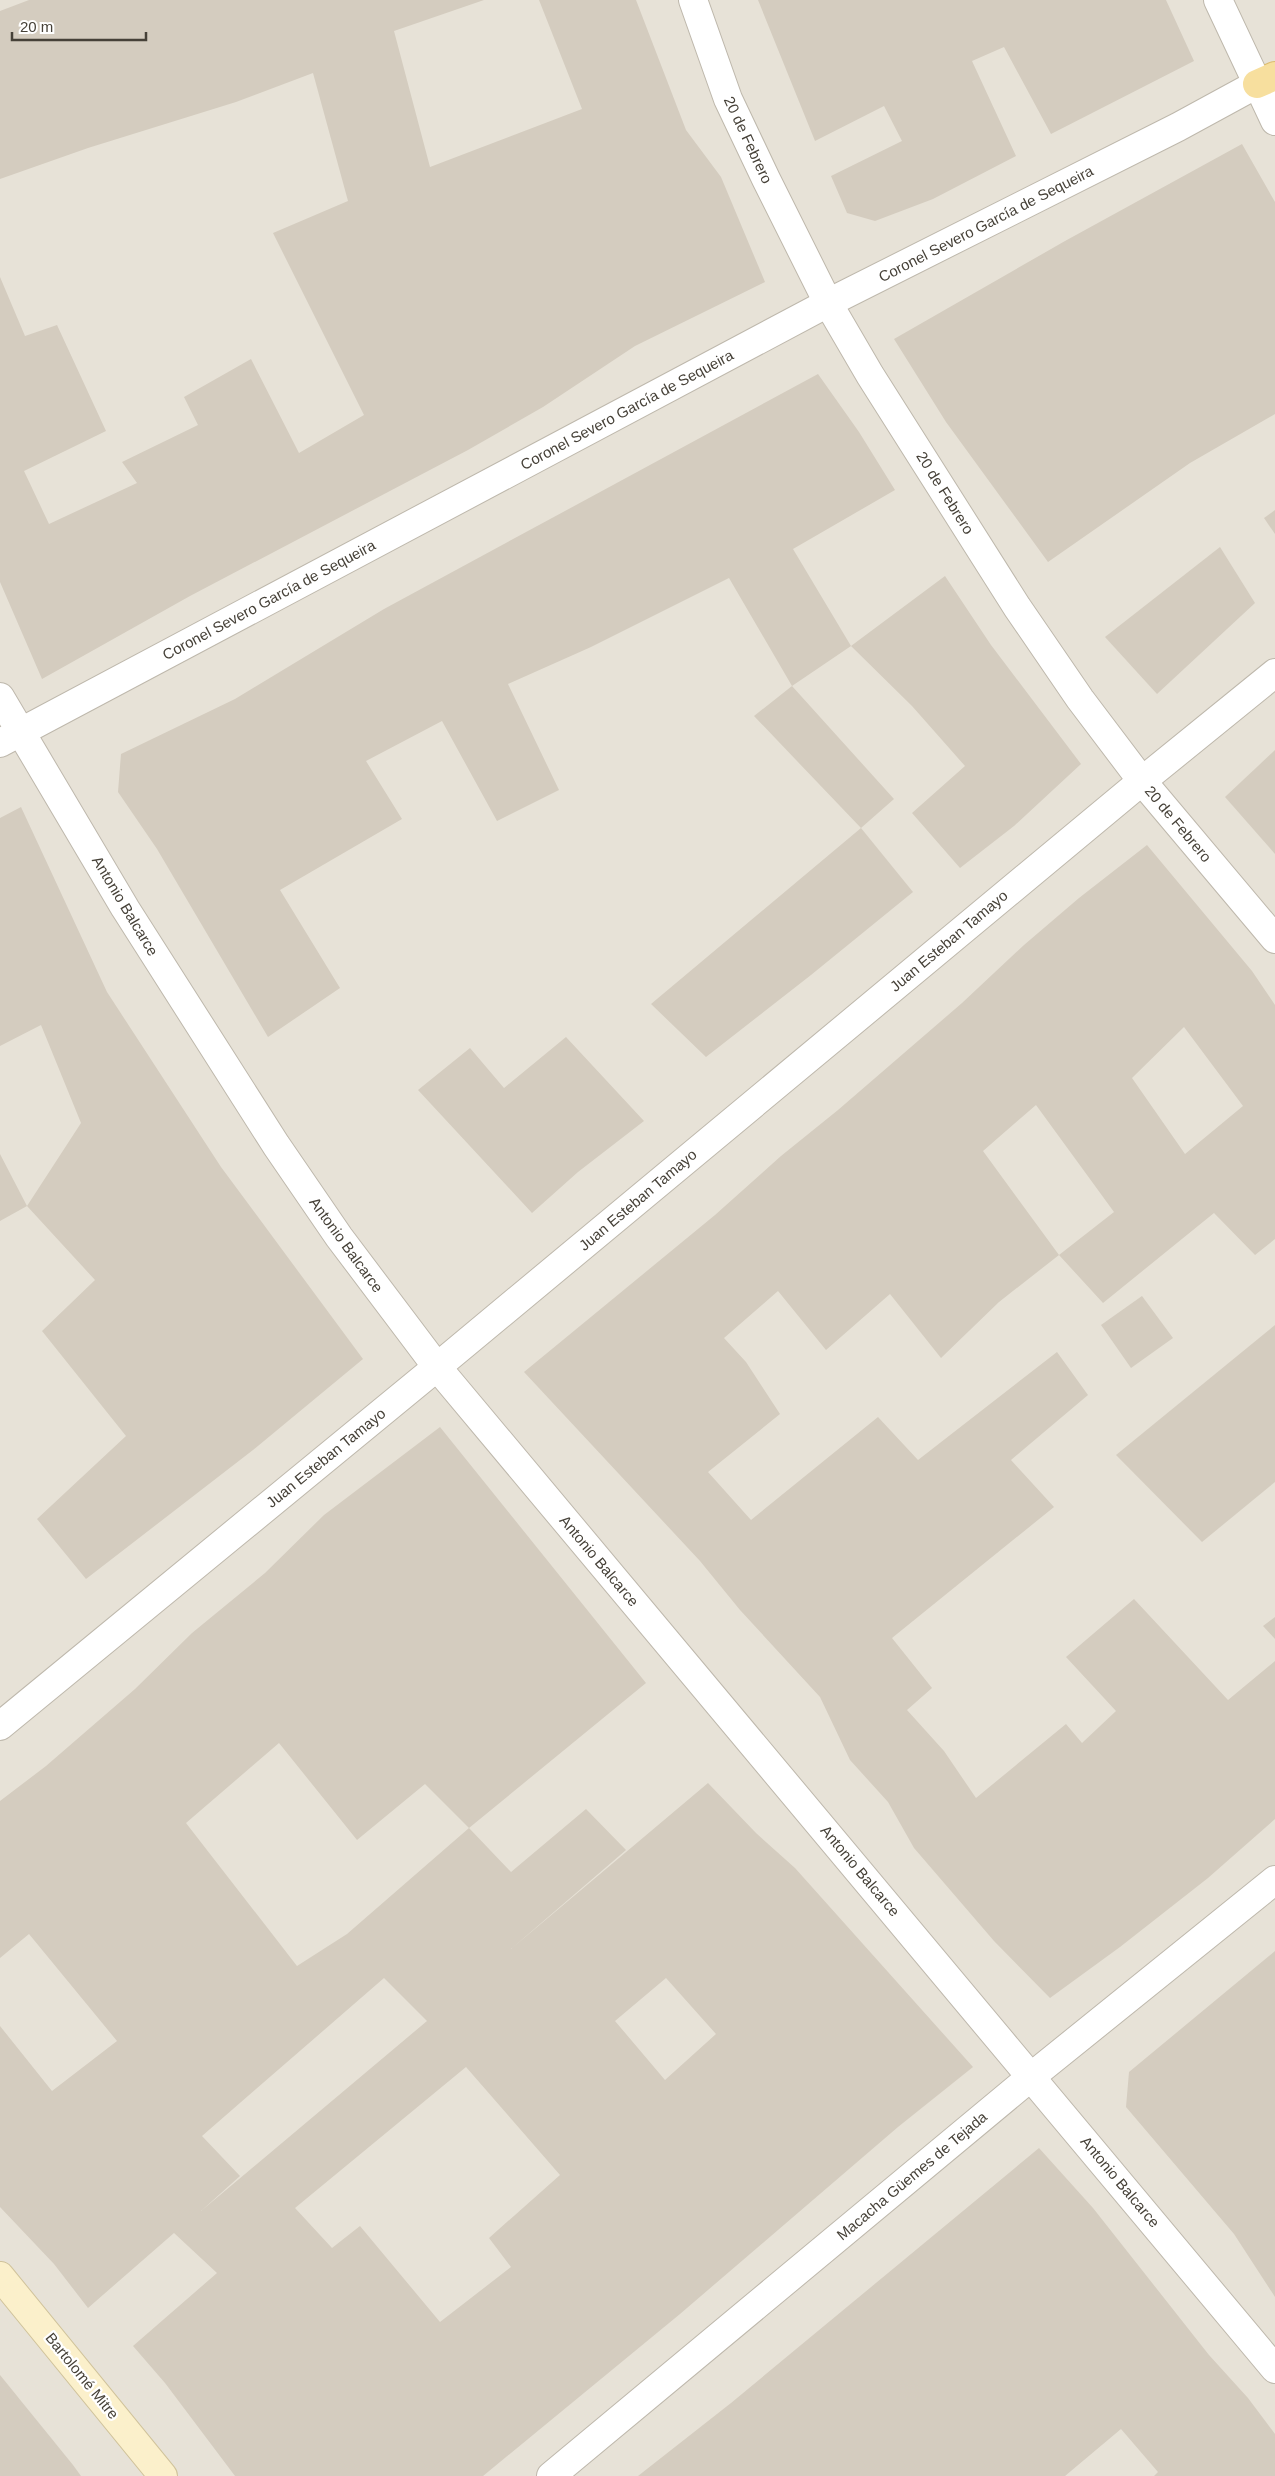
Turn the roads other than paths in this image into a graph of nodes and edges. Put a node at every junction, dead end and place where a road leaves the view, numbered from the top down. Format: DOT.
graph roads {
  1 [pos="693,0"];
  2 [pos="1218,0"];
  3 [pos="1266,80"];
  4 [pos="1275,121"];
  5 [pos="828,303"];
  6 [pos="1275,673"];
  7 [pos="0,697"];
  8 [pos="11,738"];
  9 [pos="1142,781"];
  10 [pos="1275,939"];
  11 [pos="437,1367"];
  12 [pos="0,1726"];
  13 [pos="1275,1880"];
  14 [pos="1032,2076"];
  15 [pos="0,2276"];
  16 [pos="1275,2369"];
  17 [pos="163,2476"];
  18 [pos="551,2476"];
  1 -- 5 [label="street, 20 de Febrero"];
  2 -- 3 [label="street"];
  3 -- 4 [label="street"];
  3 -- 5 [label="street, Coronel Severo García de Sequeira"];
  5 -- 8 [label="street, Coronel Severo García de Sequeira"];
  5 -- 9 [label="street, 20 de Febrero"];
  6 -- 9 [label="street, Juan Esteban Tamayo"];
  7 -- 8 [label="street, Antonio Balcarce"];
  8 -- 11 [label="street, Antonio Balcarce"];
  9 -- 10 [label="street, 20 de Febrero"];
  9 -- 11 [label="street, Juan Esteban Tamayo"];
  11 -- 12 [label="street, Juan Esteban Tamayo"];
  11 -- 14 [label="street, Antonio Balcarce"];
  13 -- 14 [label="street, Macacha Güemes de Tejada"];
  14 -- 16 [label="street, Antonio Balcarce"];
  14 -- 18 [label="street, Macacha Güemes de Tejada"];
  15 -- 17 [label="street, Bartolomé Mitre"];
}
